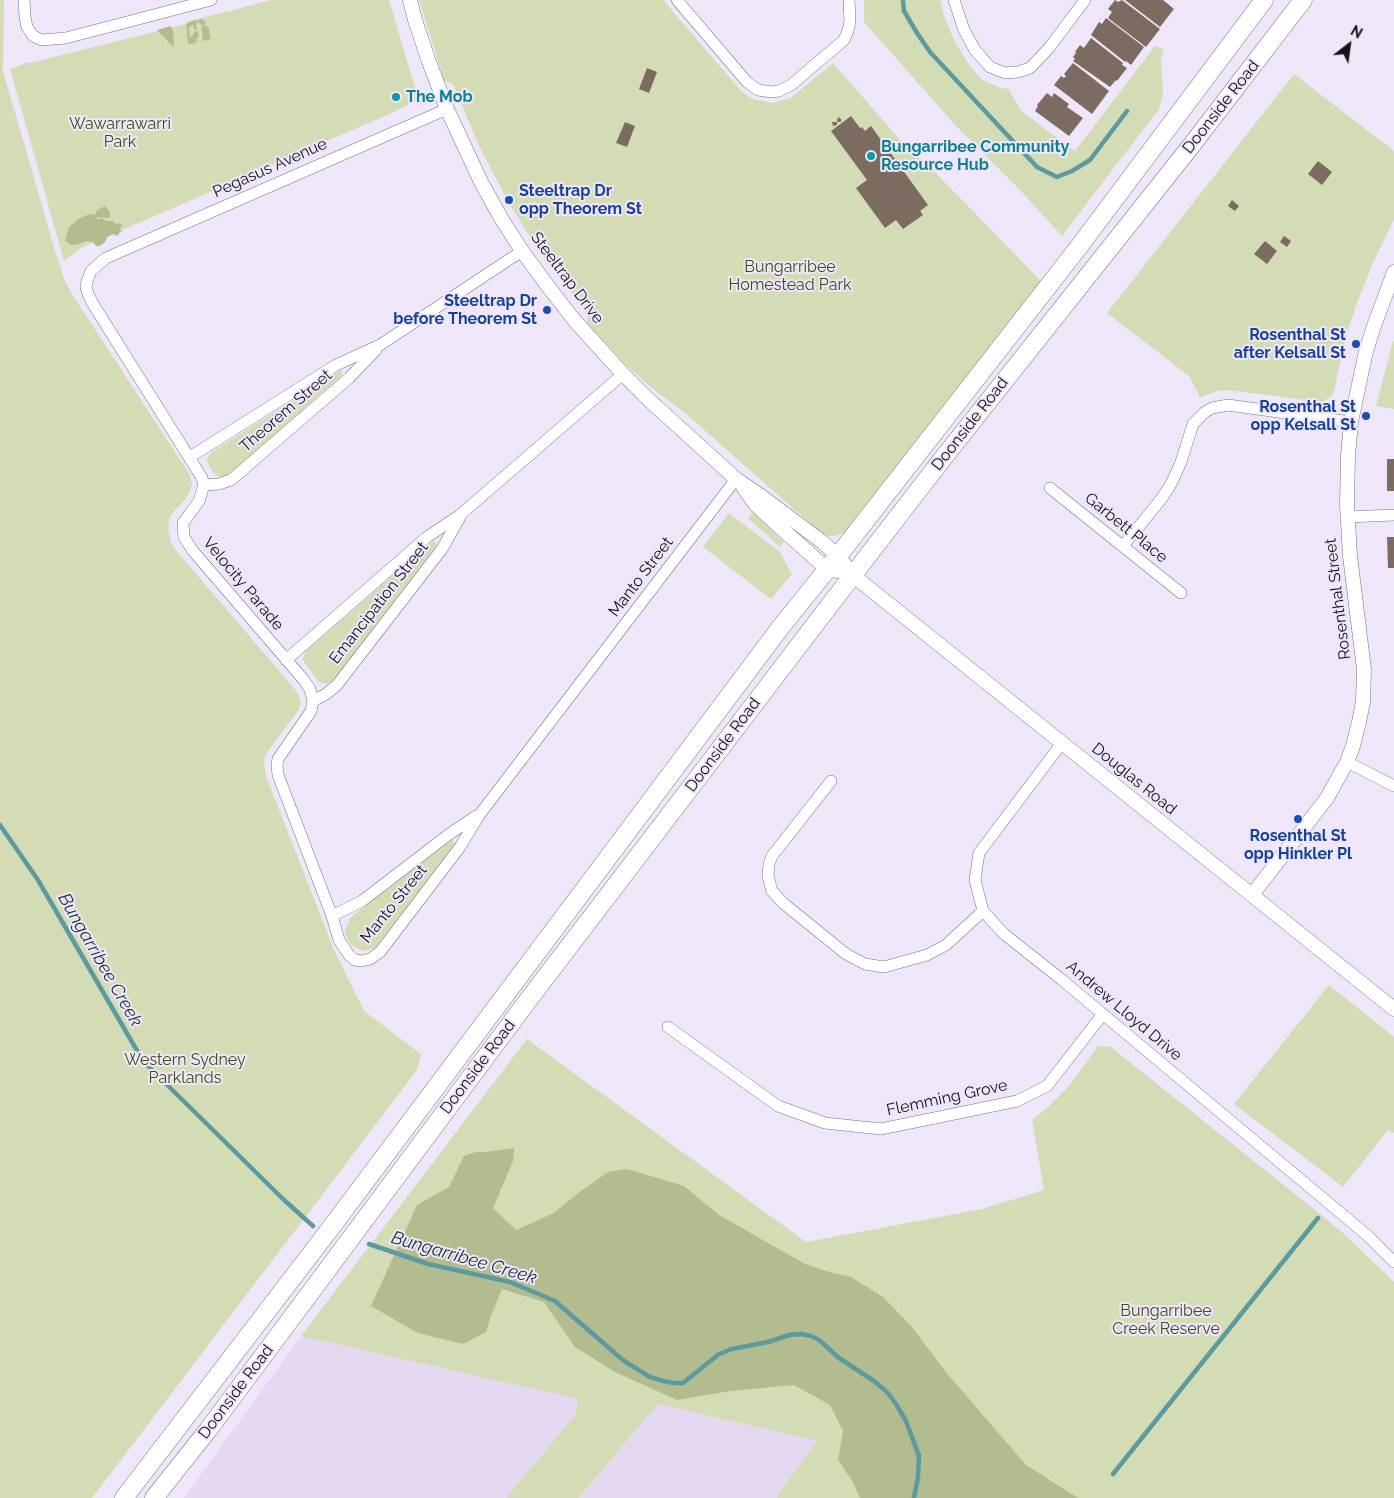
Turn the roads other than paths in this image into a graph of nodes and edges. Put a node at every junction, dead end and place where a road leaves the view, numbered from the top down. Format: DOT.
graph roads {
  1 [pos="24,0"];
  2 [pos="210,0"];
  3 [pos="410,0"];
  4 [pos="677,0"];
  5 [pos="849,0"];
  6 [pos="954,0"];
  7 [pos="1085,0"];
  8 [pos="1264,0"];
  9 [pos="1303,0"];
  10 [pos="446,109"];
  11 [pos="522,251"];
  12 [pos="1394,272"];
  13 [pos="380,345"];
  14 [pos="623,374"];
  15 [pos="1351,422"];
  16 [pos="190,457"];
  17 [pos="736,479"];
  18 [pos="204,485"];
  19 [pos="1050,488"];
  20 [pos="1394,515"];
  21 [pos="460,516"];
  22 [pos="1347,517"];
  23 [pos="1123,546"];
  24 [pos="833,562"];
  25 [pos="853,575"];
  26 [pos="1181,593"];
  27 [pos="286,660"];
  28 [pos="313,701"];
  29 [pos="1062,743"];
  30 [pos="1347,762"];
  31 [pos="831,781"];
  32 [pos="1394,786"];
  33 [pos="480,814"];
  34 [pos="1252,895"];
  35 [pos="984,911"];
  36 [pos="332,916"];
  37 [pos="1394,1009"];
  38 [pos="1103,1014"];
  39 [pos="668,1028"];
  40 [pos="1394,1262"];
  41 [pos="124,1498"];
  42 [pos="154,1498"];
  1 -- 2 [label="street"];
  3 -- 10 [label="street, Steeltrap Drive"];
  4 -- 5 [label="street"];
  6 -- 7 [label="street"];
  8 -- 24 [label="main road, Doonside Road"];
  9 -- 25 [label="main road, Doonside Road"];
  10 -- 11 [label="street, Steeltrap Drive"];
  10 -- 16 [label="street, Pegasus Avenue"];
  11 -- 13 [label="street, Theorem Street"];
  11 -- 14 [label="street, Steeltrap Drive"];
  12 -- 15 [label="street, Rosenthal Street"];
  13 -- 16 [label="street, Theorem Street"];
  13 -- 18 [label="street, Theorem Street"];
  14 -- 17 [label="street, Steeltrap Drive"];
  14 -- 21 [label="street, Emancipation Street"];
  15 -- 22 [label="street, Rosenthal Street"];
  15 -- 23 [label="street"];
  16 -- 18 [label="street"];
  17 -- 24 [label="street, Steeltrap Drive"];
  17 -- 33 [label="street, Manto Street"];
  18 -- 27 [label="street, Velocity Parade"];
  19 -- 23 [label="street, Garbett Place"];
  20 -- 22 [label="street"];
  21 -- 27 [label="street, Emancipation Street"];
  21 -- 28 [label="street, Emancipation Street"];
  22 -- 30 [label="street, Rosenthal Street"];
  23 -- 26 [label="street, Garbett Place"];
  24 -- 25 [label="street, Douglas Road"];
  24 -- 41 [label="main road, Doonside Road"];
  25 -- 29 [label="street, Douglas Road"];
  25 -- 42 [label="main road, Doonside Road"];
  27 -- 28 [label="street, Velocity Parade"];
  28 -- 36 [label="street"];
  29 -- 34 [label="street, Douglas Road"];
  29 -- 35 [label="street, Andrew Lloyd Drive"];
  30 -- 32 [label="street"];
  30 -- 34 [label="street, Rosenthal Street"];
  31 -- 35 [label="street"];
  33 -- 36 [label="street, Manto Street"];
  33 -- 36 [label="street, Manto Street"];
  34 -- 37 [label="street, Douglas Road"];
  35 -- 38 [label="street, Andrew Lloyd Drive"];
  38 -- 39 [label="street, Flemming Grove"];
  38 -- 40 [label="street, Andrew Lloyd Drive"];
}
